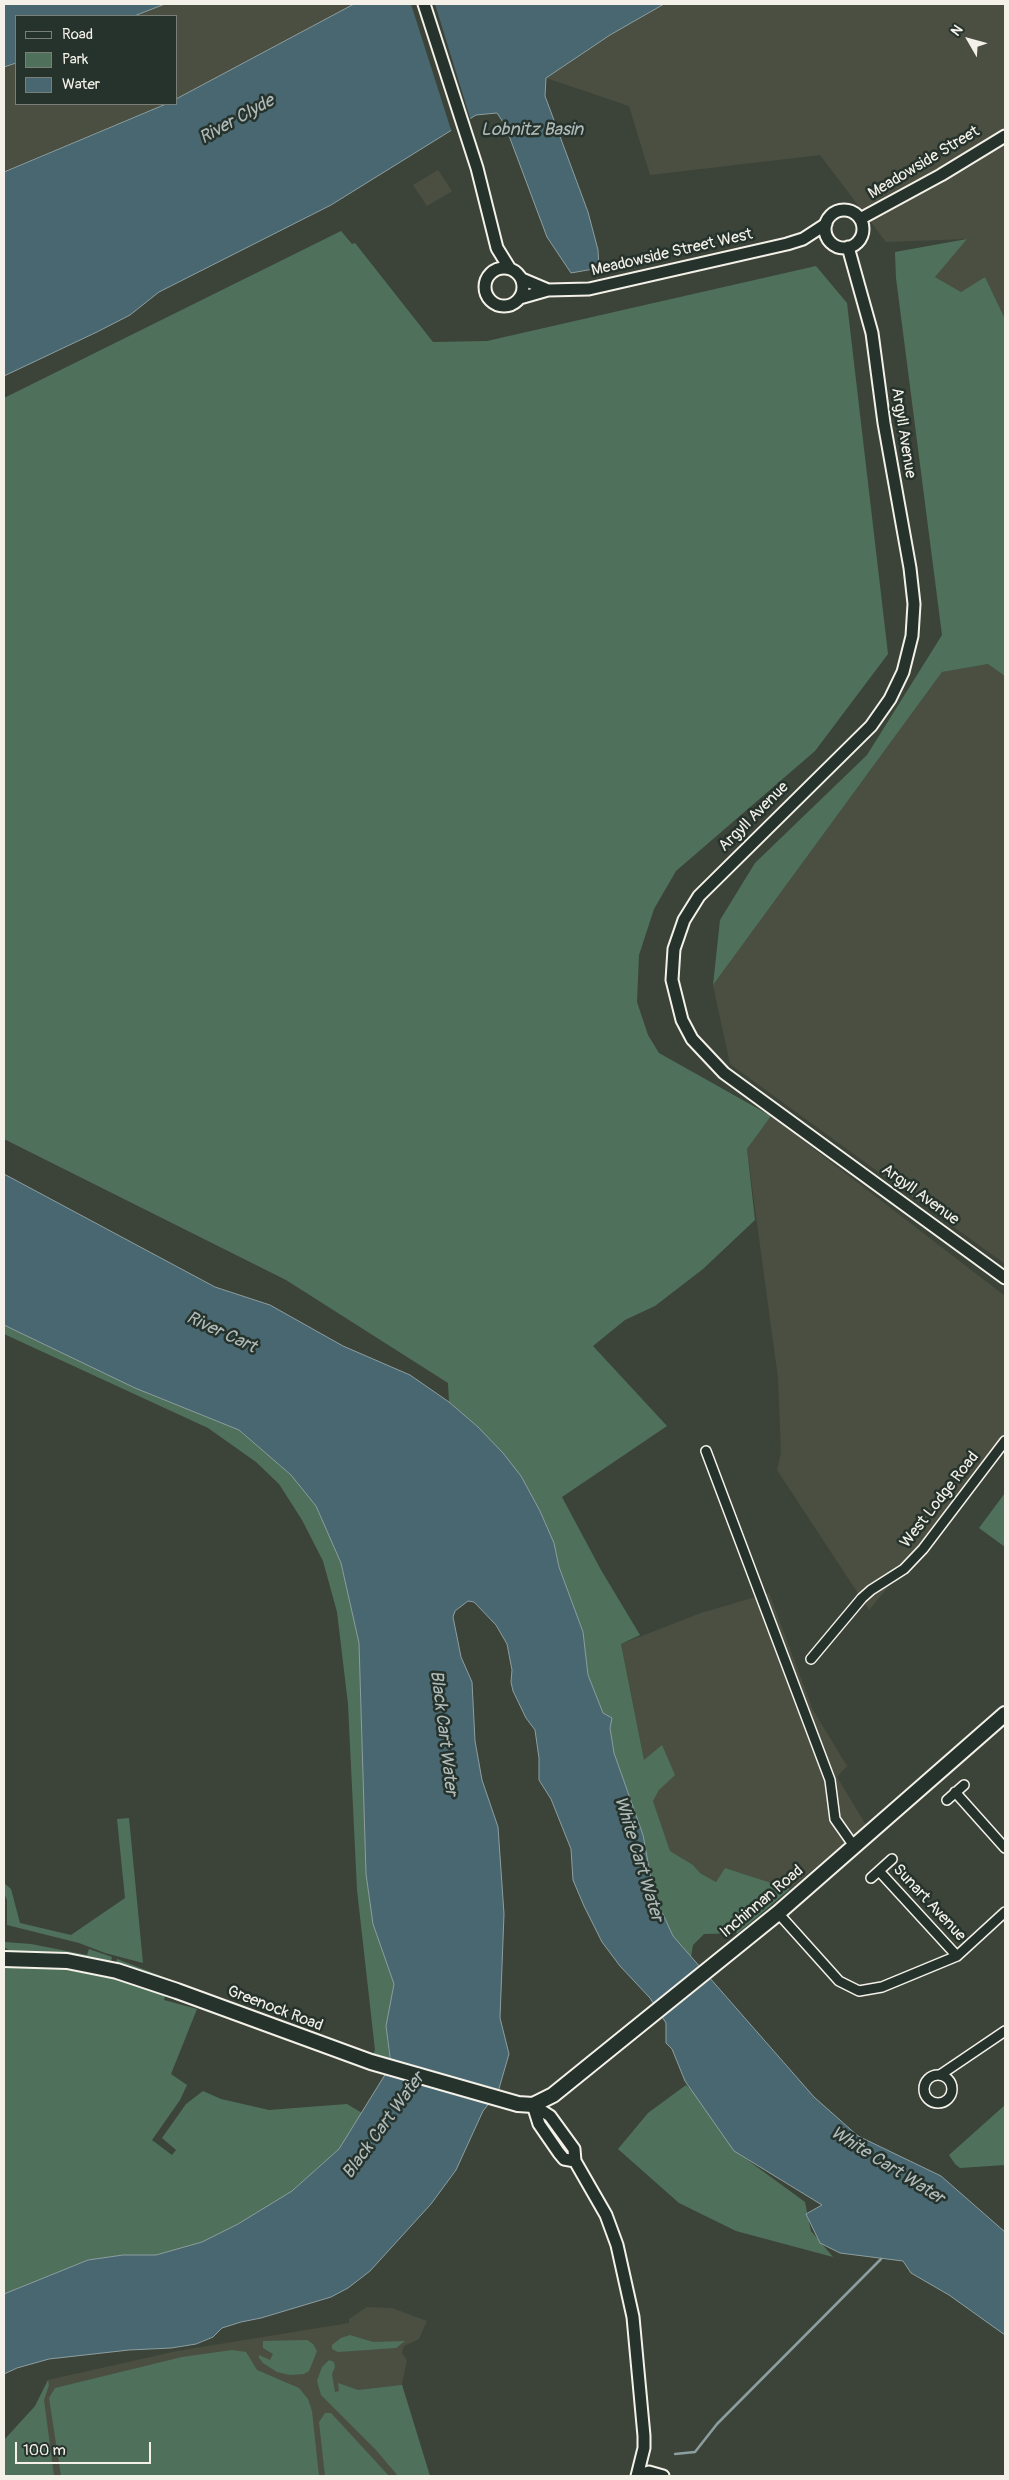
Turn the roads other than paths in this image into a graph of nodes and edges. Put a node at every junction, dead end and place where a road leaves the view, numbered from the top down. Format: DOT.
graph roads {
  1 [pos="424,4"];
  2 [pos="1005,136"];
  3 [pos="860,219"];
  4 [pos="826,224"];
  5 [pos="803,239"];
  6 [pos="830,241"];
  7 [pos="848,247"];
  8 [pos="496,248"];
  9 [pos="510,269"];
  10 [pos="495,271"];
  11 [pos="522,279"];
  12 [pos="548,290"];
  13 [pos="520,298"];
  14 [pos="1005,1278"];
  15 [pos="1005,1441"];
  16 [pos="706,1451"];
  17 [pos="811,1659"];
  18 [pos="1005,1714"];
  19 [pos="964,1785"];
  20 [pos="955,1792"];
  21 [pos="947,1800"];
  22 [pos="854,1846"];
  23 [pos="1005,1848"];
  24 [pos="892,1859"];
  25 [pos="879,1871"];
  26 [pos="871,1878"];
  27 [pos="1005,1912"];
  28 [pos="778,1913"];
  29 [pos="957,1956"];
  30 [pos="4,1959"];
  31 [pos="1005,2031"];
  32 [pos="940,2075"];
  33 [pos="533,2105"];
  34 [pos="644,2448"];
  35 [pos="659,2474"];
  36 [pos="637,2476"];
  1 -- 8 [label="street"];
  2 -- 3 [label="street, Meadowside Street"];
  3 -- 4 [label="street"];
  3 -- 7 [label="street"];
  4 -- 5 [label="street, Meadowside Street West"];
  4 -- 6 [label="street"];
  5 -- 6 [label="street, Meadowside Street West"];
  5 -- 12 [label="street, Meadowside Street West"];
  6 -- 7 [label="street"];
  7 -- 14 [label="street, Argyll Avenue"];
  8 -- 9 [label="street"];
  8 -- 10 [label="street"];
  9 -- 10 [label="street"];
  9 -- 11 [label="street"];
  10 -- 13 [label="street"];
  11 -- 12 [label="street, Meadowside Street West"];
  11 -- 13 [label="street"];
  12 -- 13 [label="street, Meadowside Street West"];
  15 -- 17 [label="street, West Lodge Road"];
  16 -- 22 [label="street"];
  18 -- 22 [label="main road, Inchinnan Road"];
  19 -- 20 [label="street"];
  20 -- 21 [label="street"];
  20 -- 23 [label="street"];
  22 -- 28 [label="main road, Inchinnan Road"];
  24 -- 25 [label="street, Sunart Avenue"];
  25 -- 26 [label="street, Sunart Avenue"];
  25 -- 29 [label="street, Sunart Avenue"];
  27 -- 29 [label="street"];
  28 -- 29 [label="street"];
  28 -- 33 [label="main road, Inchinnan Road"];
  30 -- 33 [label="main road, Greenock Road"];
  31 -- 32 [label="street"];
  33 -- 34 [label="street"];
  34 -- 35 [label="street"];
  34 -- 36 [label="street"];
  35 -- 36 [label="street"];
}
